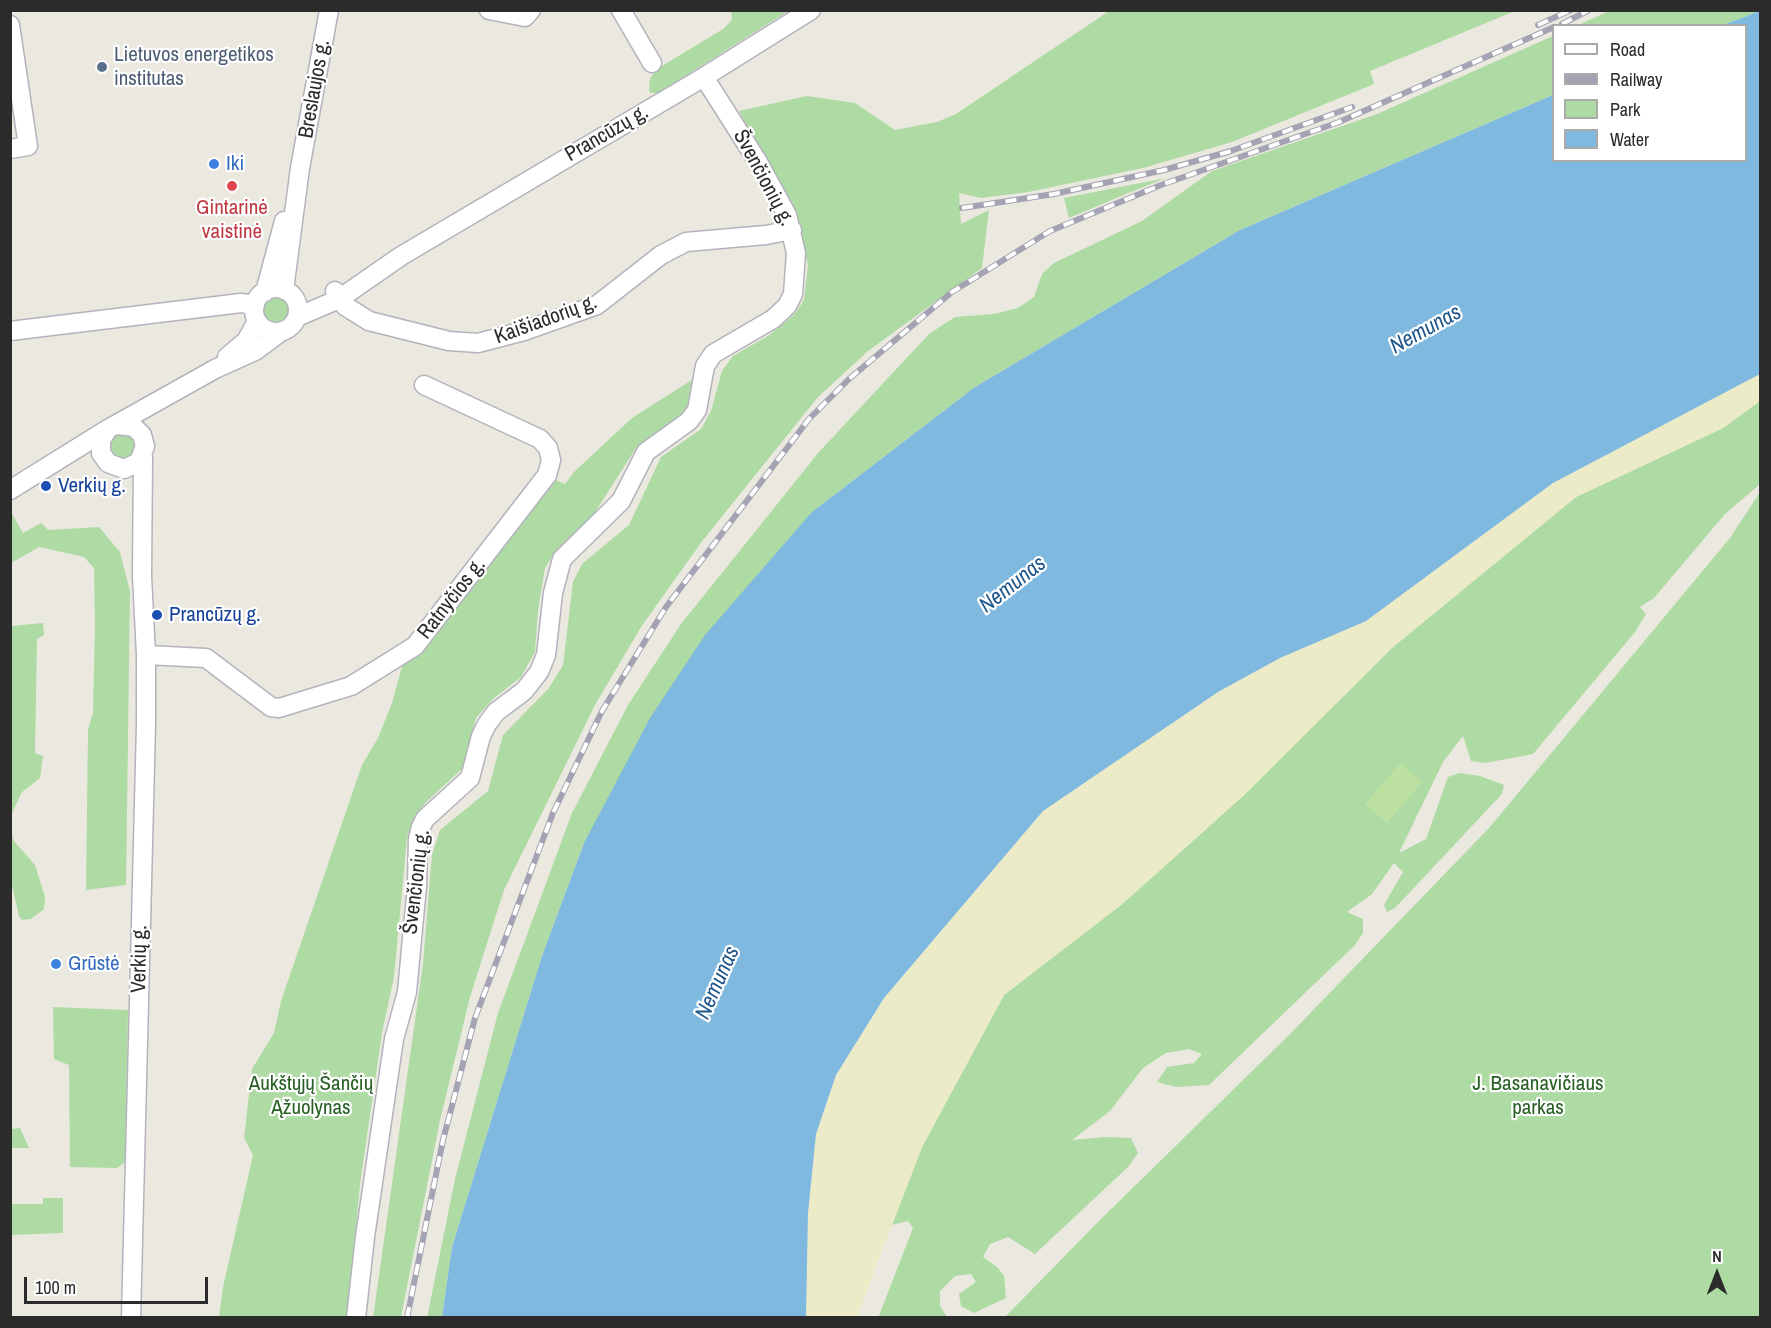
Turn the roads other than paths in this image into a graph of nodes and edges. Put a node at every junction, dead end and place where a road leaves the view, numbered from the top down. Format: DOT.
graph roads {
  1 [pos="329,10"];
  2 [pos="489,10"];
  3 [pos="531,10"];
  4 [pos="621,10"];
  5 [pos="811,10"];
  6 [pos="10,25"];
  7 [pos="652,63"];
  8 [pos="704,77"];
  9 [pos="10,149"];
  10 [pos="300,168"];
  11 [pos="792,230"];
  12 [pos="289,294"];
  13 [pos="337,294"];
  14 [pos="259,306"];
  15 [pos="297,317"];
  16 [pos="10,331"];
  17 [pos="282,331"];
  18 [pos="215,369"];
  19 [pos="424,385"];
  20 [pos="165,399"];
  21 [pos="113,427"];
  22 [pos="142,435"];
  23 [pos="142,457"];
  24 [pos="104,459"];
  25 [pos="60,461"];
  26 [pos="124,469"];
  27 [pos="10,490"];
  28 [pos="141,493"];
  29 [pos="146,655"];
  30 [pos="131,1317"];
  31 [pos="356,1317"];
  1 -- 10 [label="street, Breslaujos g."];
  2 -- 3 [label="street"];
  4 -- 7 [label="street"];
  5 -- 8 [label="street, Prancūzų g."];
  6 -- 9 [label="street"];
  8 -- 11 [label="street, Švenčionių g."];
  8 -- 13 [label="street, Prancūzų g."];
  10 -- 12 [label="street, Breslaujos g."];
  10 -- 14 [label="street, Breslaujos g."];
  11 -- 13 [label="street, Kaišiadorių g."];
  11 -- 31 [label="street, Švenčionių g."];
  12 -- 13 [label="street, Prancūzų g."];
  12 -- 14 [label="street"];
  12 -- 15 [label="street"];
  13 -- 15 [label="street, Prancūzų g."];
  14 -- 16 [label="street"];
  14 -- 17 [label="street"];
  14 -- 18 [label="street"];
  15 -- 17 [label="street"];
  17 -- 18 [label="street"];
  18 -- 20 [label="street"];
  19 -- 29 [label="street, Ratnyčios g."];
  20 -- 21 [label="street"];
  20 -- 22 [label="street"];
  21 -- 22 [label="street"];
  21 -- 24 [label="street"];
  21 -- 25 [label="street"];
  22 -- 23 [label="street"];
  23 -- 26 [label="street"];
  23 -- 28 [label="street, Verkių g."];
  24 -- 25 [label="street"];
  24 -- 26 [label="street"];
  25 -- 27 [label="street"];
  26 -- 28 [label="street"];
  28 -- 29 [label="street, Verkių g."];
  29 -- 30 [label="street, Verkių g."];
}
